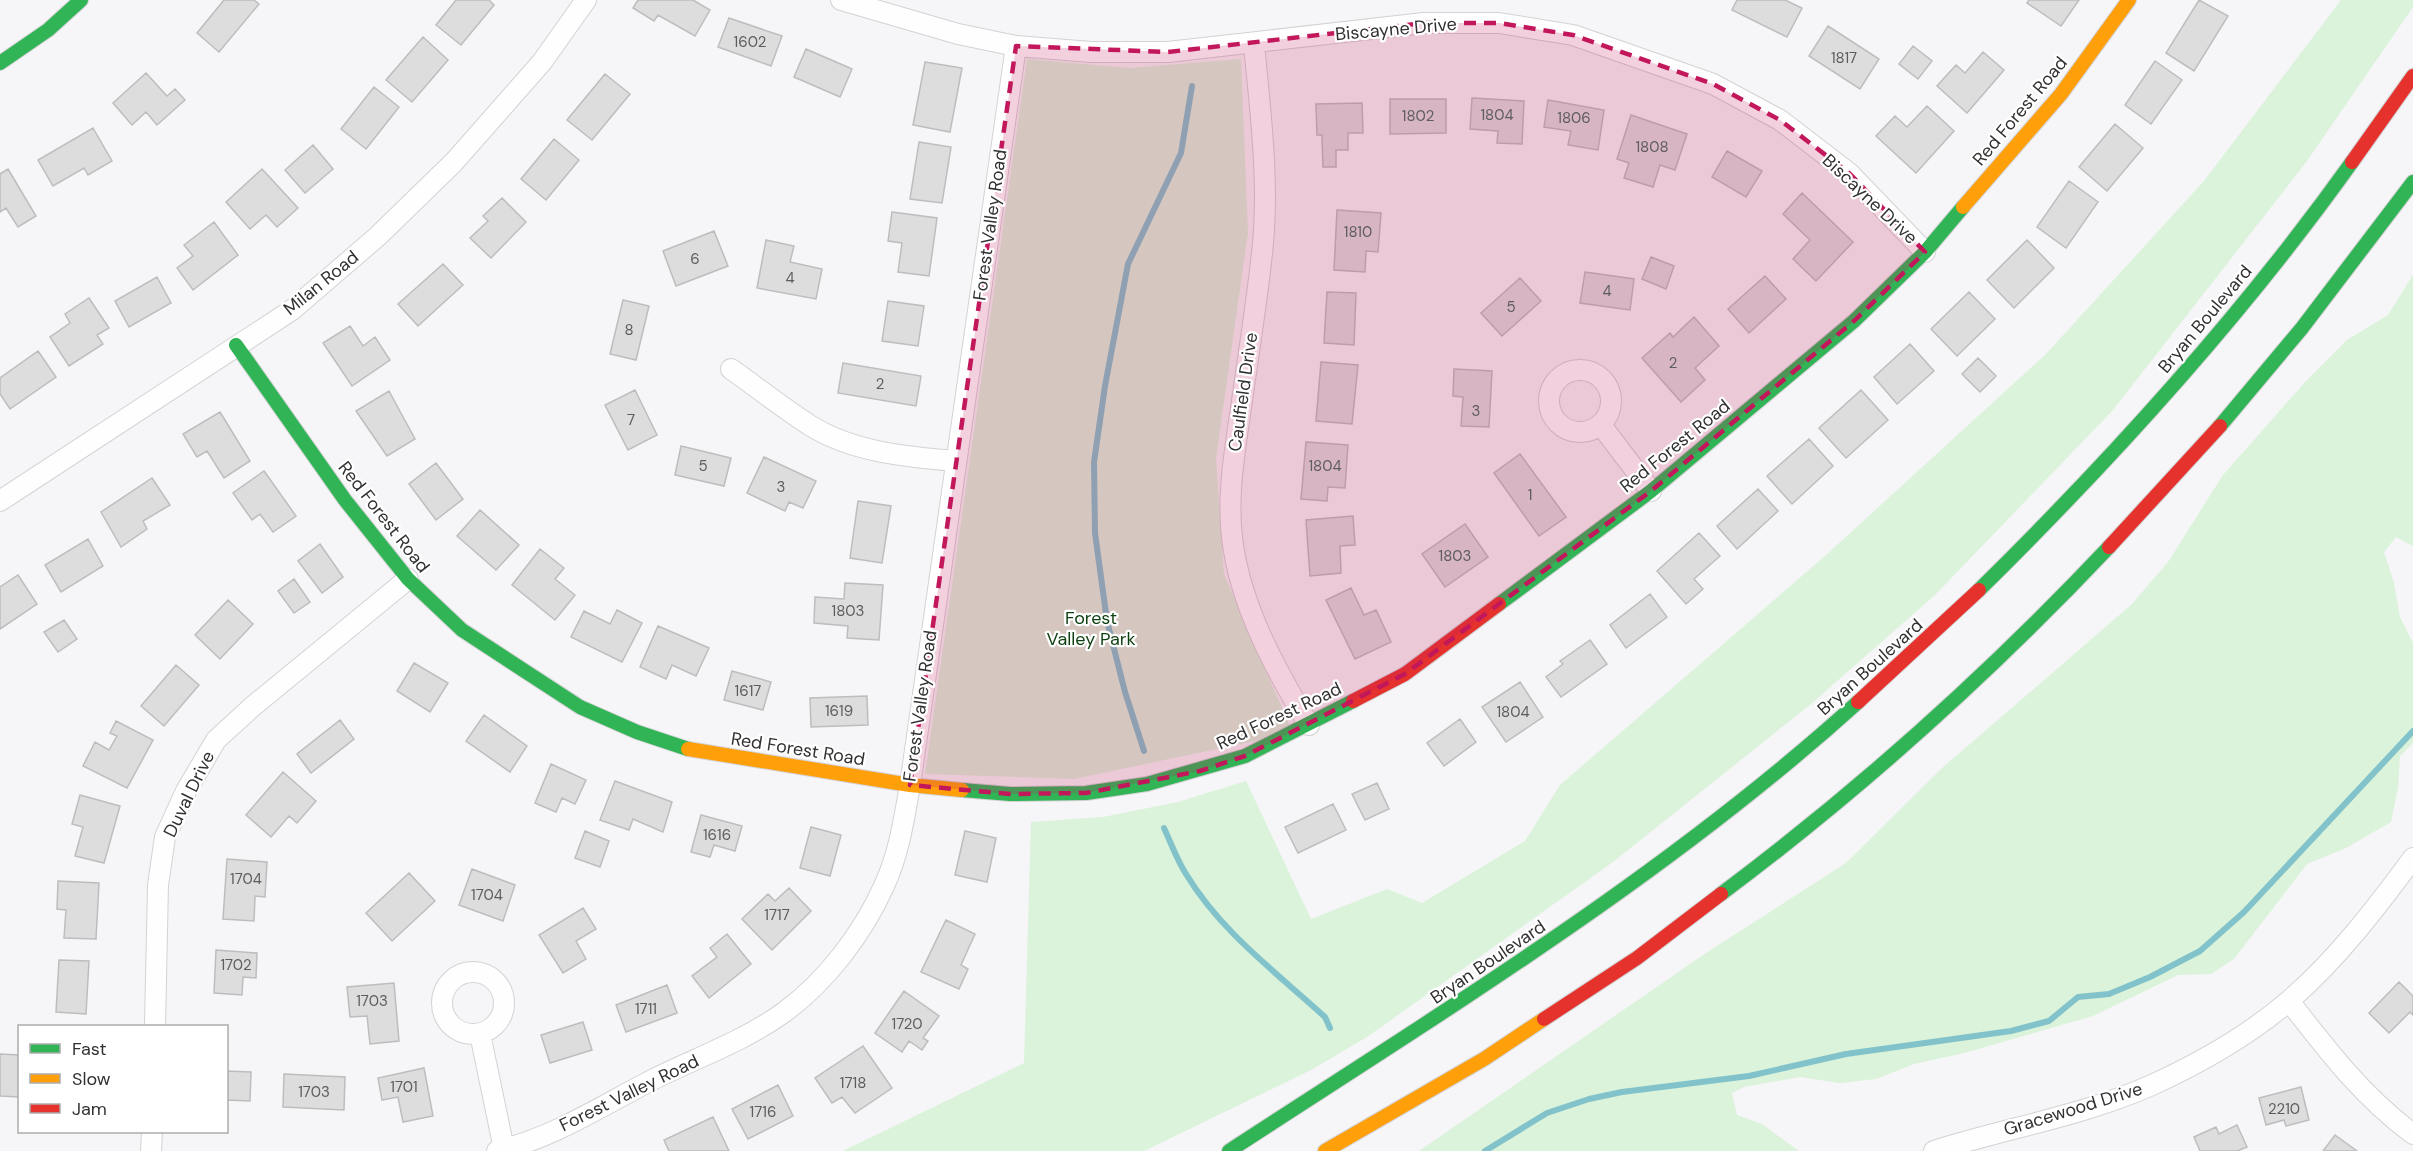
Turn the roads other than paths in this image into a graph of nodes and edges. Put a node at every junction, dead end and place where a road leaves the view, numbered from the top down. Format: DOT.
graph roads {
  1 [pos="81,0"];
  2 [pos="586,0"];
  3 [pos="841,0"];
  4 [pos="2129,0"];
  5 [pos="1254,44"];
  6 [pos="1016,46"];
  7 [pos="0,63"];
  8 [pos="2413,76"];
  9 [pos="2413,182"];
  10 [pos="1925,252"];
  11 [pos="236,345"];
  12 [pos="731,369"];
  13 [pos="1601,425"];
  14 [pos="955,461"];
  15 [pos="1651,491"];
  16 [pos="0,501"];
  17 [pos="408,579"];
  18 [pos="1309,725"];
  19 [pos="910,784"];
  20 [pos="2413,858"];
  21 [pos="2289,1001"];
  22 [pos="155,1025"];
  23 [pos="480,1034"];
  24 [pos="152,1133"];
  25 [pos="2413,1134"];
  26 [pos="500,1150"];
  27 [pos="152,1151"];
  28 [pos="1228,1151"];
  29 [pos="1325,1151"];
  30 [pos="1934,1151"];
  1 -- 7 [label="main road"];
  2 -- 11 [label="street, Milan Road"];
  3 -- 6 [label="street, Biscayne Drive"];
  4 -- 10 [label="main road, Red Forest Road"];
  5 -- 6 [label="street, Biscayne Drive"];
  5 -- 10 [label="street, Biscayne Drive"];
  5 -- 18 [label="street, Caulfield Drive"];
  6 -- 14 [label="street, Forest Valley Road"];
  8 -- 28 [label="main road, Bryan Boulevard"];
  9 -- 29 [label="main road"];
  10 -- 15 [label="main road, Red Forest Road"];
  11 -- 16 [label="street, Milan Road"];
  11 -- 17 [label="main road, Red Forest Road"];
  12 -- 14 [label="street"];
  13 -- 15 [label="street"];
  14 -- 19 [label="street, Forest Valley Road"];
  15 -- 18 [label="main road, Red Forest Road"];
  17 -- 19 [label="main road, Red Forest Road"];
  17 -- 22 [label="street, Duval Drive"];
  18 -- 19 [label="main road, Red Forest Road"];
  19 -- 26 [label="street, Forest Valley Road"];
  20 -- 21 [label="street, Gracewood Drive"];
  21 -- 25 [label="street"];
  21 -- 30 [label="street, Gracewood Drive"];
  23 -- 26 [label="street"];
  24 -- 27 [label="street"];
}
